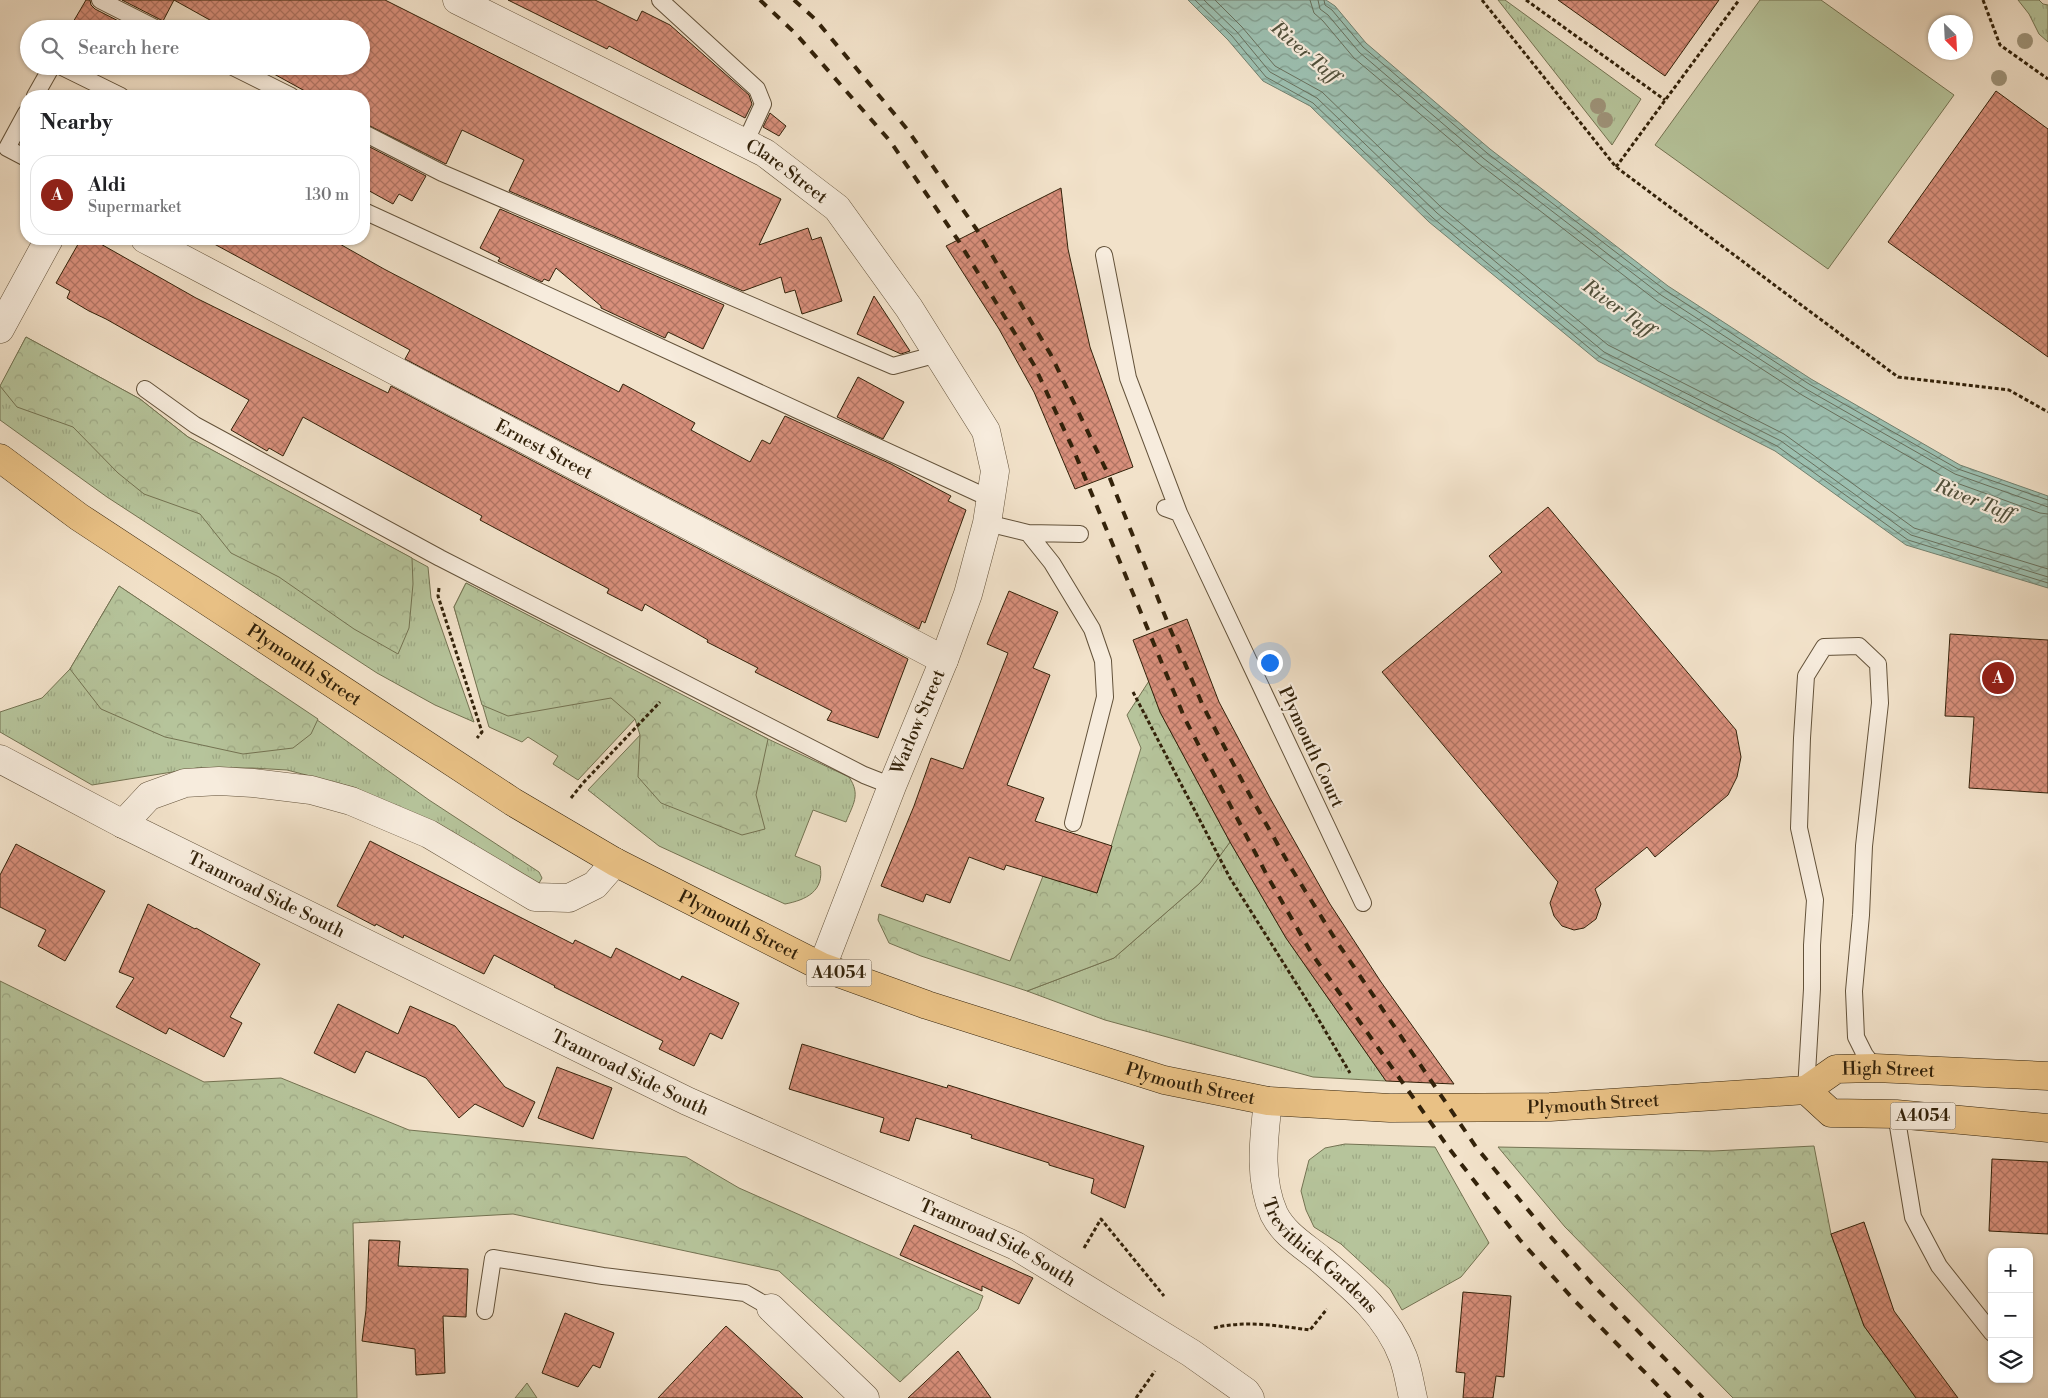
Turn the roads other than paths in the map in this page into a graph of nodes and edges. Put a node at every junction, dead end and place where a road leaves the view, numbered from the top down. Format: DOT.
graph roads {
  1 [pos="100,0"];
  2 [pos="457,0"];
  3 [pos="660,0"];
  4 [pos="139,20"];
  5 [pos="47,75"];
  6 [pos="78,75"];
  7 [pos="250,75"];
  8 [pos="39,90"];
  9 [pos="109,90"];
  10 [pos="279,90"];
  11 [pos="20,124"];
  12 [pos="370,136"];
  13 [pos="745,143"];
  14 [pos="20,155"];
  15 [pos="370,214"];
  16 [pos="46,245"];
  17 [pos="156,245"];
  18 [pos="1104,255"];
  19 [pos="0,330"];
  20 [pos="938,354"];
  21 [pos="145,389"];
  22 [pos="0,458"];
  23 [pos="995,471"];
  24 [pos="989,511"];
  25 [pos="1028,533"];
  26 [pos="1080,534"];
  27 [pos="944,660"];
  28 [pos="0,759"];
  29 [pos="892,786"];
  30 [pos="1073,823"];
  31 [pos="123,824"];
  32 [pos="615,862"];
  33 [pos="1363,903"];
  34 [pos="822,967"];
  35 [pos="1875,1068"];
  36 [pos="2048,1076"];
  37 [pos="1806,1090"];
  38 [pos="1268,1101"];
  39 [pos="1896,1114"];
  40 [pos="2048,1128"];
  41 [pos="771,1308"];
  42 [pos="485,1311"];
  43 [pos="1988,1328"];
  44 [pos="865,1398"];
  45 [pos="1250,1398"];
  46 [pos="1413,1398"];
  1 -- 4 [label="lane"];
  2 -- 13 [label="street, Clare Street"];
  3 -- 13 [label="lane"];
  5 -- 8 [label="lane"];
  6 -- 9 [label="lane"];
  7 -- 10 [label="lane"];
  11 -- 14 [label="lane"];
  12 -- 20 [label="lane"];
  13 -- 20 [label="street, Clare Street"];
  15 -- 24 [label="lane"];
  16 -- 19 [label="street"];
  17 -- 27 [label="street, Ernest Street"];
  18 -- 33 [label="lane, Plymouth Court"];
  20 -- 23 [label="street, Clare Street"];
  21 -- 29 [label="lane"];
  22 -- 32 [label="main road, Plymouth Street / A4054"];
  23 -- 24 [label="street, Warlow Street"];
  24 -- 25 [label="lane"];
  24 -- 27 [label="street, Warlow Street"];
  25 -- 26 [label="lane"];
  25 -- 30 [label="lane"];
  27 -- 29 [label="street, Warlow Street"];
  28 -- 31 [label="street, Tramroad Side South"];
  29 -- 34 [label="street, Warlow Street"];
  31 -- 32 [label="street"];
  31 -- 45 [label="street, Tramroad Side South"];
  32 -- 34 [label="main road, Plymouth Street / A4054"];
  34 -- 38 [label="main road, Plymouth Street / A4054"];
  35 -- 36 [label="main road, High Street"];
  35 -- 37 [label="main road, High Street"];
  35 -- 37 [label="lane"];
  37 -- 38 [label="main road, Plymouth Street / A4054"];
  37 -- 39 [label="main road, A4054"];
  38 -- 46 [label="street, Trevithick Gardens"];
  39 -- 40 [label="main road, A4054"];
  39 -- 43 [label="lane"];
  41 -- 42 [label="lane"];
  41 -- 44 [label="street"];
}
